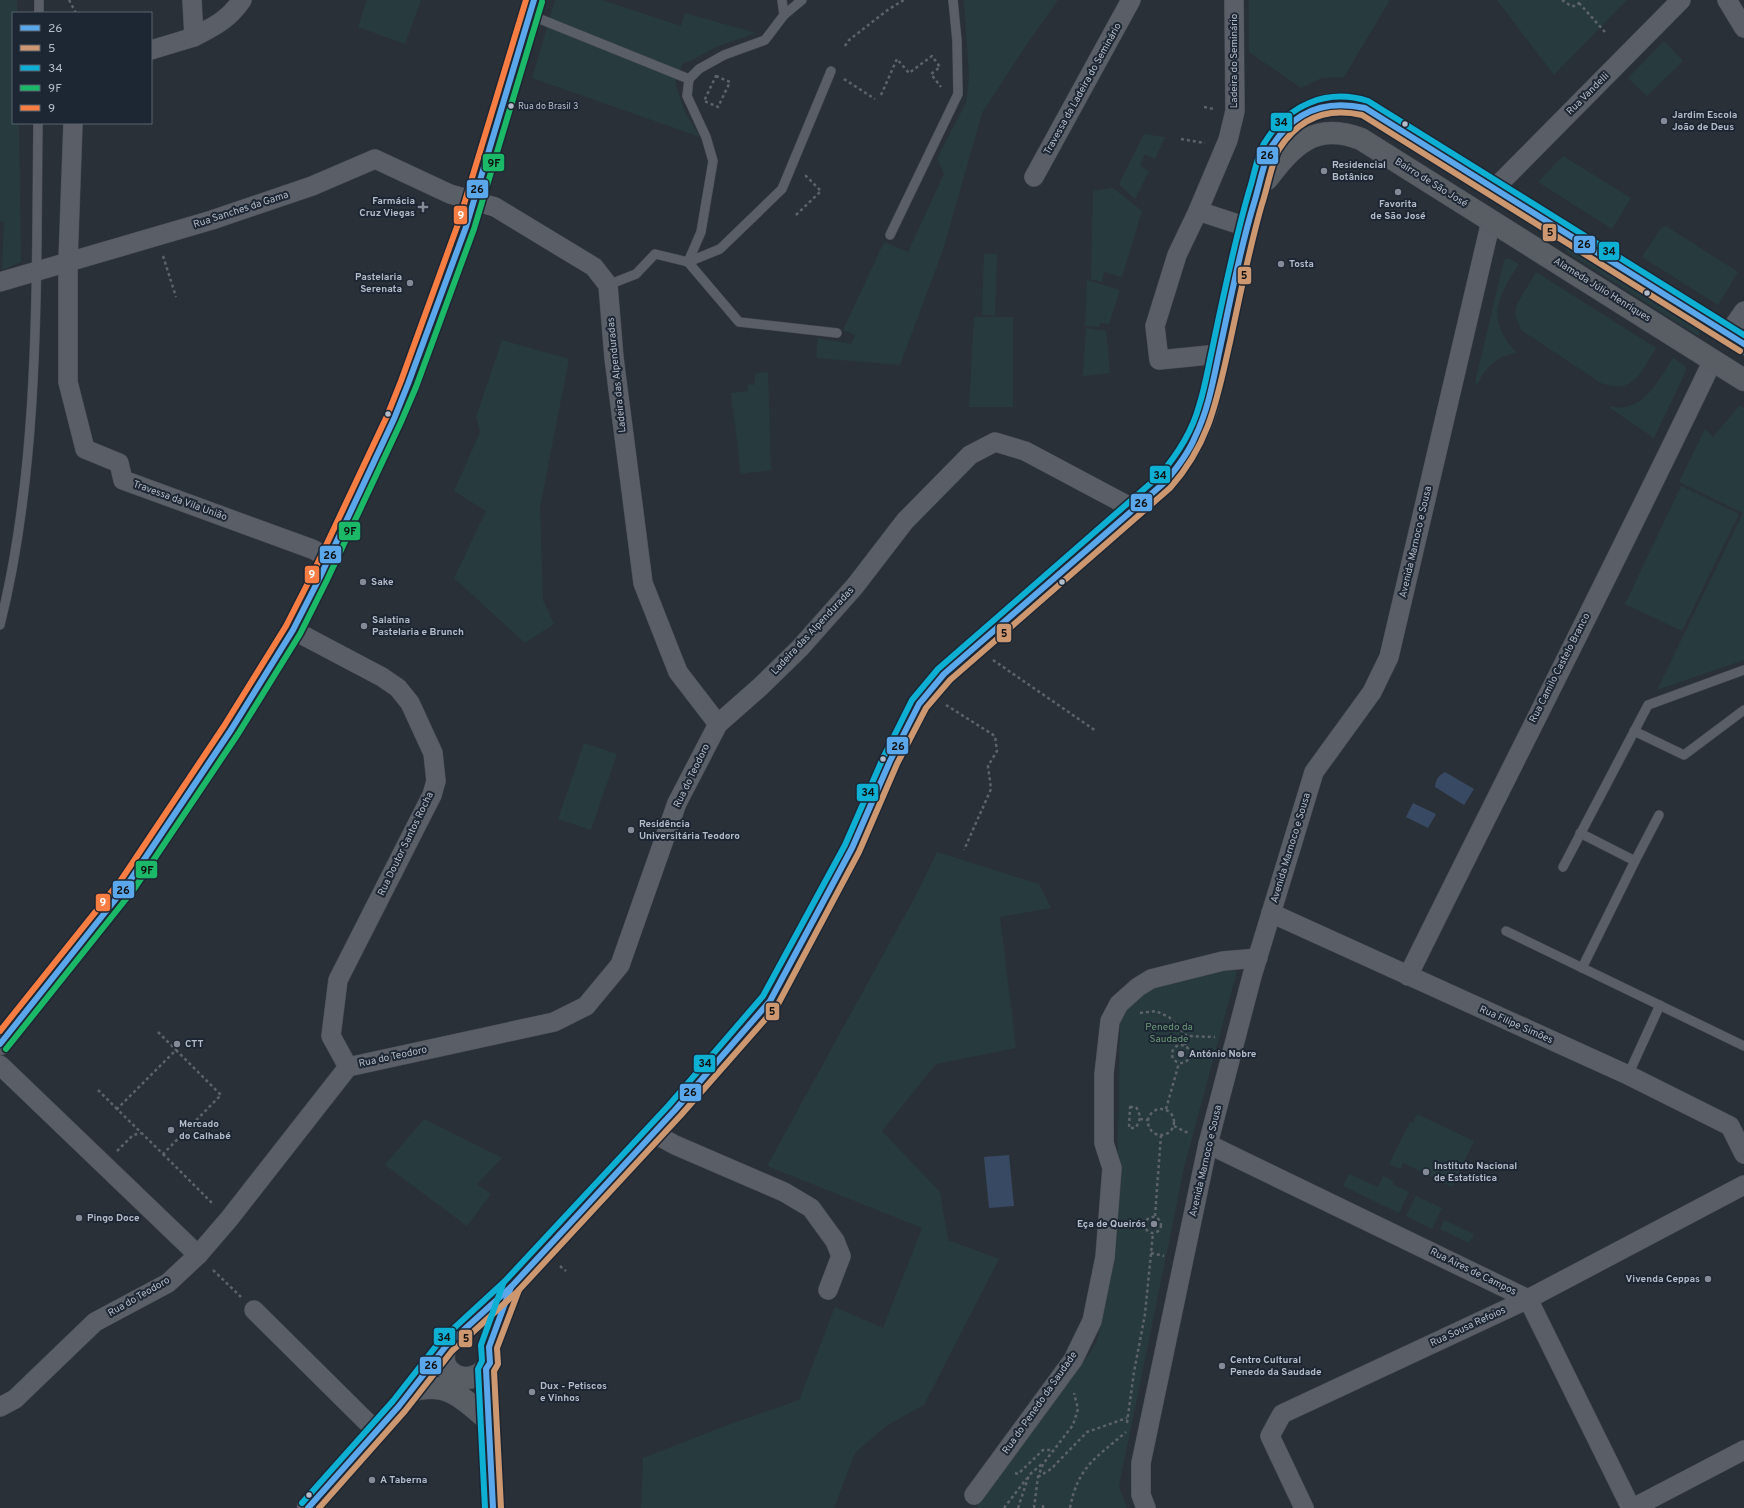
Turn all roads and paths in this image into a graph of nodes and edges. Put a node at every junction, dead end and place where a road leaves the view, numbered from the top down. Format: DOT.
graph roads {
  1 [pos="39,0"];
  2 [pos="69,0"];
  3 [pos="192,0"];
  4 [pos="242,0"];
  5 [pos="782,0"];
  6 [pos="802,0"];
  7 [pos="904,0"];
  8 [pos="953,0"];
  9 [pos="1131,0"];
  10 [pos="1234,0"];
  11 [pos="1562,0"];
  12 [pos="1582,0"];
  13 [pos="1681,0"];
  14 [pos="1727,0"];
  15 [pos="1580,3"];
  16 [pos="532,8"];
  17 [pos="39,12"];
  18 [pos="75,12"];
  19 [pos="784,15"];
  20 [pos="1744,28"];
  21 [pos="1605,32"];
  22 [pos="194,37"];
  23 [pos="845,46"];
  24 [pos="152,50"];
  25 [pos="831,71"];
  26 [pos="689,79"];
  27 [pos="881,95"];
  28 [pos="875,99"];
  29 [pos="954,103"];
  30 [pos="712,105"];
  31 [pos="38,124"];
  32 [pos="73,124"];
  33 [pos="1181,139"];
  34 [pos="1206,148"];
  35 [pos="793,163"];
  36 [pos="1034,177"];
  37 [pos="1495,188"];
  38 [pos="1257,193"];
  39 [pos="474,201"];
  40 [pos="1198,211"];
  41 [pos="796,215"];
  42 [pos="1490,221"];
  43 [pos="1248,227"];
  44 [pos="890,235"];
  45 [pos="157,236"];
  46 [pos="68,262"];
  47 [pos="688,262"];
  48 [pos="36,271"];
  49 [pos="0,282"];
  50 [pos="608,285"];
  51 [pos="176,297"];
  52 [pos="1744,311"];
  53 [pos="837,333"];
  54 [pos="1736,339"];
  55 [pos="1219,354"];
  56 [pos="1713,360"];
  57 [pos="1744,380"];
  58 [pos="1134,509"];
  59 [pos="330,558"];
  60 [pos="0,625"];
  61 [pos="293,630"];
  62 [pos="989,657"];
  63 [pos="1744,670"];
  64 [pos="944,704"];
  65 [pos="1744,710"];
  66 [pos="718,724"];
  67 [pos="1096,731"];
  68 [pos="1634,731"];
  69 [pos="1659,815"];
  70 [pos="1580,833"];
  71 [pos="964,850"];
  72 [pos="1635,861"];
  73 [pos="1563,867"];
  74 [pos="1271,913"];
  75 [pos="1506,931"];
  76 [pos="1258,958"];
  77 [pos="1582,968"];
  78 [pos="1408,976"];
  79 [pos="1660,1005"];
  80 [pos="1134,1014"];
  81 [pos="158,1032"];
  82 [pos="1188,1036"];
  83 [pos="1236,1038"];
  84 [pos="0,1044"];
  85 [pos="1185,1045"];
  86 [pos="1744,1046"];
  87 [pos="176,1050"];
  88 [pos="1179,1063"];
  89 [pos="0,1065"];
  90 [pos="348,1067"];
  91 [pos="1628,1075"];
  92 [pos="98,1090"];
  93 [pos="117,1109"];
  94 [pos="1166,1109"];
  95 [pos="1140,1119"];
  96 [pos="1148,1120"];
  97 [pos="142,1133"];
  98 [pos="653,1133"];
  99 [pos="1161,1135"];
  100 [pos="1208,1144"];
  101 [pos="120,1149"];
  102 [pos="163,1154"];
  103 [pos="1744,1154"];
  104 [pos="1744,1185"];
  105 [pos="1155,1216"];
  106 [pos="229,1219"];
  107 [pos="1153,1233"];
  108 [pos="198,1255"];
  109 [pos="220,1276"];
  110 [pos="511,1287"];
  111 [pos="828,1290"];
  112 [pos="1528,1299"];
  113 [pos="254,1310"];
  114 [pos="451,1340"];
  115 [pos="489,1347"];
  116 [pos="486,1370"];
  117 [pos="410,1391"];
  118 [pos="1074,1391"];
  119 [pos="0,1407"];
  120 [pos="1127,1418"];
  121 [pos="488,1420"];
  122 [pos="376,1431"];
  123 [pos="1052,1450"];
  124 [pos="1744,1450"];
  125 [pos="1043,1464"];
  126 [pos="1012,1473"];
  127 [pos="1029,1475"];
  128 [pos="1038,1477"];
  129 [pos="974,1495"];
  130 [pos="1139,1504"];
  131 [pos="308,1508"];
  132 [pos="494,1508"];
  133 [pos="1004,1508"];
  134 [pos="1018,1508"];
  135 [pos="1034,1508"];
  136 [pos="1070,1508"];
  137 [pos="1304,1508"];
  138 [pos="1632,1508"];
  1 -- 17 [label="lane"];
  2 -- 18 [label="path"];
  3 -- 22 [label="street"];
  4 -- 22 [label="street"];
  5 -- 19 [label="lane"];
  6 -- 19 [label="lane"];
  7 -- 23 [label="path"];
  8 -- 29 [label="lane"];
  9 -- 36 [label="street, Travessa da Ladeira do Seminário"];
  10 -- 40 [label="street, Ladeira do Seminário"];
  11 -- 15 [label="path"];
  12 -- 15 [label="path"];
  13 -- 37 [label="street, Rua Vandelli"];
  14 -- 20 [label="street"];
  15 -- 21 [label="path"];
  16 -- 26 [label="lane"];
  16 -- 39 [label="main road"];
  19 -- 26 [label="lane"];
  22 -- 24 [label="street"];
  25 -- 28 [label="path"];
  25 -- 35 [label="lane"];
  26 -- 47 [label="lane"];
  27 -- 29 [label="path"];
  29 -- 44 [label="lane"];
  30 -- 30 [label="path"];
  31 -- 48 [label="lane"];
  32 -- 46 [label="street"];
  33 -- 34 [label="path"];
  35 -- 41 [label="path"];
  35 -- 47 [label="lane"];
  37 -- 38 [label="main road, Bairro de São José"];
  37 -- 42 [label="main road"];
  37 -- 54 [label="main road"];
  38 -- 42 [label="main road, Bairro de São José"];
  38 -- 43 [label="main road, Bairro de São José"];
  39 -- 45 [label="street, Rua Sanches da Gama"];
  39 -- 50 [label="street"];
  39 -- 59 [label="main road"];
  40 -- 43 [label="street"];
  40 -- 55 [label="street"];
  42 -- 56 [label="main road, Alameda Júlio Henriques"];
  42 -- 74 [label="street, Avenida Marnoco e Sousa"];
  43 -- 55 [label="main road, Bairro de São José"];
  45 -- 46 [label="street, Rua Sanches da Gama"];
  45 -- 51 [label="path"];
  46 -- 48 [label="street, Rua Sanches da Gama"];
  46 -- 59 [label="street, Travessa da Vila União"];
  47 -- 50 [label="lane"];
  47 -- 53 [label="lane"];
  48 -- 49 [label="street, Rua Sanches da Gama"];
  48 -- 60 [label="lane"];
  50 -- 66 [label="street, Ladeira das Alpenduradas"];
  52 -- 54 [label="street"];
  54 -- 56 [label="main road"];
  55 -- 58 [label="main road, Bairro de São José"];
  56 -- 57 [label="main road, Alameda Júlio Henriques"];
  56 -- 78 [label="street, Rua Camilo Castelo Branco"];
  58 -- 66 [label="street, Ladeira das Alpenduradas"];
  58 -- 98 [label="main road, Bairro de São José"];
  59 -- 61 [label="main road"];
  61 -- 84 [label="main road"];
  61 -- 90 [label="street, Rua Doutor Santos Rocha"];
  62 -- 67 [label="path"];
  63 -- 68 [label="lane"];
  64 -- 71 [label="path"];
  65 -- 68 [label="lane"];
  66 -- 90 [label="street, Rua do Teodoro"];
  68 -- 70 [label="lane"];
  69 -- 72 [label="lane"];
  70 -- 72 [label="lane"];
  70 -- 73 [label="lane"];
  72 -- 77 [label="lane"];
  74 -- 76 [label="street, Avenida Marnoco e Sousa"];
  74 -- 78 [label="street, Rua Filipe Simões"];
  75 -- 77 [label="lane"];
  76 -- 83 [label="street, Avenida Marnoco e Sousa"];
  76 -- 129 [label="street, Rua do Penedo da Saudade"];
  77 -- 79 [label="lane"];
  78 -- 91 [label="street, Rua Filipe Simões"];
  79 -- 86 [label="lane"];
  79 -- 91 [label="lane"];
  80 -- 82 [label="path"];
  81 -- 87 [label="path"];
  82 -- 83 [label="path"];
  82 -- 85 [label="path"];
  83 -- 100 [label="street, Avenida Marnoco e Sousa"];
  85 -- 88 [label="path"];
  85 -- 88 [label="path"];
  87 -- 93 [label="path"];
  87 -- 102 [label="path"];
  88 -- 94 [label="path"];
  89 -- 108 [label="street"];
  90 -- 106 [label="street, Rua do Teodoro"];
  91 -- 103 [label="street, Rua Filipe Simões"];
  92 -- 93 [label="path"];
  93 -- 97 [label="path"];
  94 -- 96 [label="path"];
  94 -- 99 [label="path"];
  95 -- 95 [label="path"];
  95 -- 96 [label="path"];
  96 -- 99 [label="path"];
  97 -- 101 [label="path"];
  97 -- 102 [label="path"];
  98 -- 110 [label="main road, Bairro de São José"];
  98 -- 111 [label="street"];
  99 -- 105 [label="path"];
  100 -- 112 [label="street, Rua Aires de Campos"];
  100 -- 130 [label="street, Avenida Marnoco e Sousa"];
  102 -- 106 [label="path"];
  104 -- 112 [label="street, Rua Sousa Refoios"];
  105 -- 107 [label="path"];
  105 -- 107 [label="path"];
  106 -- 108 [label="street, Rua do Teodoro"];
  107 -- 120 [label="path"];
  108 -- 119 [label="street, Rua do Teodoro"];
  109 -- 113 [label="path"];
  110 -- 114 [label="main road, Bairro de São José"];
  110 -- 115 [label="main road"];
  112 -- 137 [label="street, Rua Sousa Refoios"];
  112 -- 138 [label="street, Rua Aires de Campos"];
  113 -- 122 [label="street"];
  114 -- 115 [label="main road"];
  114 -- 116 [label="main road"];
  114 -- 117 [label="main road, Bairro de São José"];
  115 -- 116 [label="main road"];
  116 -- 121 [label="main road"];
  117 -- 121 [label="main road"];
  117 -- 122 [label="main road, Bairro de São José"];
  118 -- 123 [label="path"];
  120 -- 128 [label="path"];
  120 -- 136 [label="path"];
  121 -- 132 [label="main road"];
  122 -- 131 [label="main road, Bairro de São José"];
  123 -- 125 [label="path"];
  123 -- 126 [label="path"];
  124 -- 138 [label="street"];
  125 -- 127 [label="path"];
  125 -- 128 [label="path"];
  127 -- 133 [label="path"];
  127 -- 134 [label="path"];
  128 -- 135 [label="path"];
}
